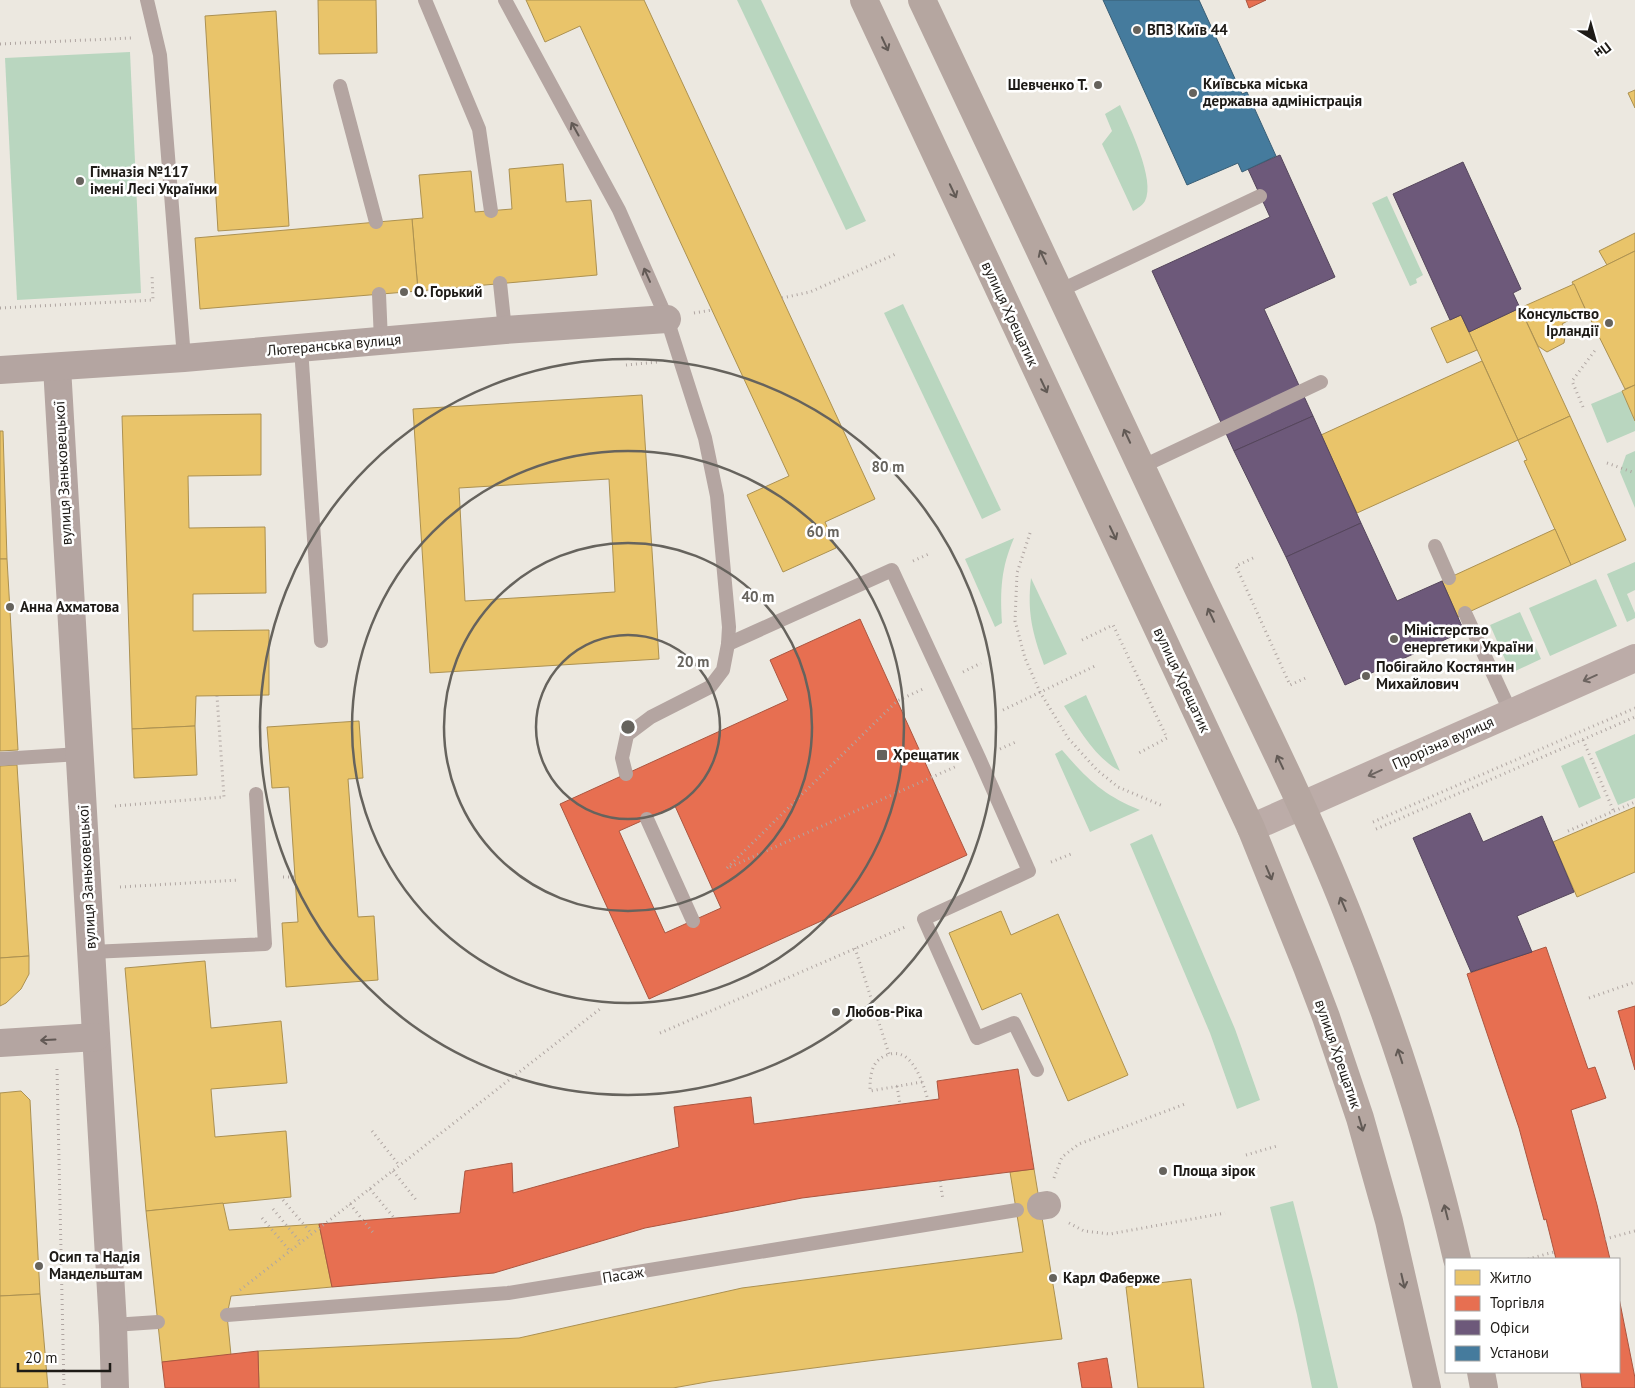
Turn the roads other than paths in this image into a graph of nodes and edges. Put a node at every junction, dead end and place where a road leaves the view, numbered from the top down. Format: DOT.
graph roads {
  1 [pos="147,0"];
  2 [pos="425,0"];
  3 [pos="505,0"];
  4 [pos="864,0"];
  5 [pos="922,0"];
  6 [pos="340,86"];
  7 [pos="1260,196"];
  8 [pos="491,211"];
  9 [pos="376,222"];
  10 [pos="500,284"];
  11 [pos="1059,291"];
  12 [pos="379,294"];
  13 [pos="678,316"];
  14 [pos="505,330"];
  15 [pos="381,341"];
  16 [pos="300,348"];
  17 [pos="184,358"];
  18 [pos="57,367"];
  19 [pos="0,370"];
  20 [pos="1321,382"];
  21 [pos="1141,467"];
  22 [pos="1435,546"];
  23 [pos="1449,578"];
  24 [pos="1466,613"];
  25 [pos="321,641"];
  26 [pos="728,644"];
  27 [pos="1635,658"];
  28 [pos="1511,713"];
  29 [pos="80,754"];
  30 [pos="0,759"];
  31 [pos="626,774"];
  32 [pos="256,794"];
  33 [pos="1300,806"];
  34 [pos="646,819"];
  35 [pos="1251,828"];
  36 [pos="693,921"];
  37 [pos="91,952"];
  38 [pos="96,1037"];
  39 [pos="0,1043"];
  40 [pos="1037,1070"];
  41 [pos="1035,1207"];
  42 [pos="1457,1258"];
  43 [pos="227,1315"];
  44 [pos="158,1322"];
  45 [pos="113,1325"];
  46 [pos="1481,1373"];
  47 [pos="115,1388"];
  48 [pos="1427,1388"];
  49 [pos="1484,1388"];
  1 -- 17 [label="lane"];
  2 -- 8 [label="lane"];
  13 -- 3 [label="lane, one-way"];
  4 -- 35 [label="main road, вулиця Хрещатик, one-way"];
  11 -- 5 [label="main road, one-way"];
  6 -- 9 [label="lane"];
  7 -- 11 [label="lane"];
  10 -- 14 [label="lane"];
  21 -- 11 [label="main road, one-way"];
  12 -- 15 [label="lane"];
  13 -- 14 [label="street, Лютеранська вулиця"];
  13 -- 26 [label="lane"];
  14 -- 15 [label="street, Лютеранська вулиця"];
  15 -- 16 [label="street, Лютеранська вулиця"];
  16 -- 17 [label="street, Лютеранська вулиця"];
  16 -- 25 [label="lane"];
  17 -- 18 [label="street, Лютеранська вулиця"];
  18 -- 19 [label="street, Лютеранська вулиця"];
  18 -- 29 [label="street, вулиця Заньковецької"];
  20 -- 21 [label="lane"];
  33 -- 21 [label="main road, one-way"];
  22 -- 23 [label="lane"];
  24 -- 28 [label="lane"];
  26 -- 31 [label="lane"];
  26 -- 40 [label="lane"];
  27 -- 28 [label="street, Прорізна вулиця, one-way"];
  28 -- 33 [label="street, Прорізна вулиця, one-way"];
  29 -- 30 [label="lane"];
  29 -- 37 [label="street, вулиця Заньковецької"];
  32 -- 37 [label="lane"];
  33 -- 35 [label="street, Прорізна вулиця"];
  42 -- 33 [label="main road, one-way"];
  34 -- 36 [label="lane"];
  35 -- 48 [label="main road, вулиця Хрещатик, one-way"];
  37 -- 38 [label="street, вулиця Заньковецької"];
  38 -- 39 [label="street, one-way"];
  38 -- 45 [label="street, вулиця Заньковецької"];
  41 -- 43 [label="lane, Пасаж"];
  44 -- 45 [label="lane"];
  45 -- 47 [label="street, вулиця Заньковецької"];
  46 -- 49 [label="main road"];
}
